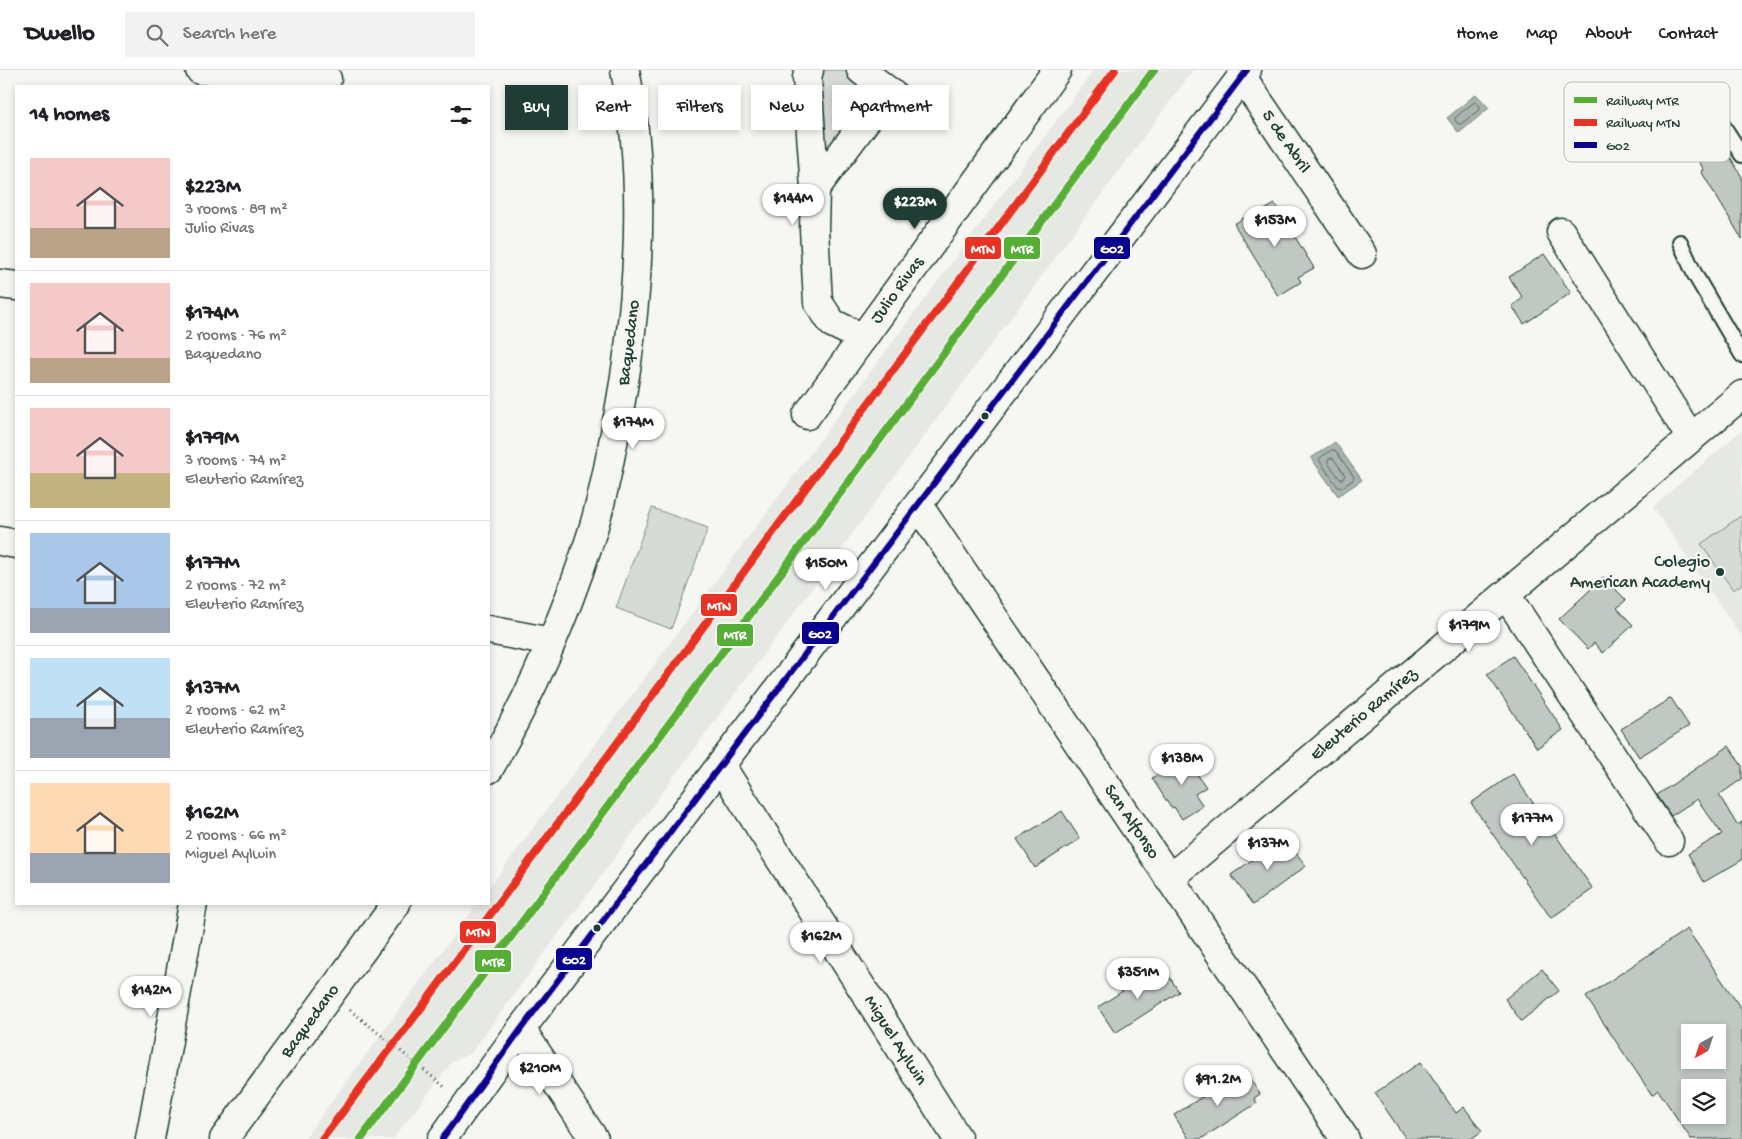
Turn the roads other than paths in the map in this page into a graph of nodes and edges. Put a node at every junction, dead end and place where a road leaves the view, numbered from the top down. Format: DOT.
graph roads {
  1 [pos="200,70"];
  2 [pos="625,70"];
  3 [pos="639,70"];
  4 [pos="808,70"];
  5 [pos="861,70"];
  6 [pos="1057,70"];
  7 [pos="1245,73"];
  8 [pos="326,78"];
  9 [pos="628,85"];
  10 [pos="635,85"];
  11 [pos="880,85"];
  12 [pos="634,130"];
  13 [pos="859,130"];
  14 [pos="1730,136"];
  15 [pos="1742,155"];
  16 [pos="815,189"];
  17 [pos="1562,232"];
  18 [pos="1680,242"];
  19 [pos="1362,254"];
  20 [pos="0,284"];
  21 [pos="15,286"];
  22 [pos="863,338"];
  23 [pos="1742,354"];
  24 [pos="1742,395"];
  25 [pos="807,415"];
  26 [pos="1691,438"];
  27 [pos="918,505"];
  28 [pos="0,541"];
  29 [pos="15,544"];
  30 [pos="1506,595"];
  31 [pos="490,630"];
  32 [pos="551,642"];
  33 [pos="720,766"];
  34 [pos="490,767"];
  35 [pos="1669,841"];
  36 [pos="1169,878"];
  37 [pos="193,905"];
  38 [pos="395,905"];
  39 [pos="521,1029"];
  40 [pos="150,1139"];
  41 [pos="224,1139"];
  42 [pos="442,1139"];
  43 [pos="594,1139"];
  44 [pos="958,1139"];
  45 [pos="1345,1139"];
  1 -- 8 [label="street"];
  2 -- 9 [label="street, Baquedano"];
  3 -- 10 [label="street"];
  4 -- 16 [label="street"];
  5 -- 11 [label="street"];
  6 -- 22 [label="street, Julio Rivas"];
  7 -- 19 [label="street, 5 de Abril"];
  7 -- 27 [label="street"];
  12 -- 32 [label="street, Baquedano"];
  13 -- 16 [label="street"];
  14 -- 15 [label="lane"];
  16 -- 22 [label="street"];
  17 -- 26 [label="street"];
  18 -- 23 [label="lane"];
  20 -- 21 [label="street"];
  22 -- 25 [label="street, Julio Rivas"];
  24 -- 26 [label="street, Eleuterio Ramírez"];
  26 -- 30 [label="street, Eleuterio Ramírez"];
  27 -- 33 [label="street"];
  27 -- 36 [label="street, San Alfonso"];
  28 -- 29 [label="street"];
  30 -- 35 [label="street"];
  30 -- 36 [label="street, Eleuterio Ramírez"];
  31 -- 32 [label="street"];
  32 -- 34 [label="street, Baquedano"];
  33 -- 39 [label="street"];
  33 -- 44 [label="street, Miguel Aylwin"];
  36 -- 45 [label="street, San Alfonso"];
  37 -- 40 [label="street"];
  38 -- 41 [label="street, Baquedano"];
  39 -- 42 [label="street"];
  39 -- 43 [label="street"];
}
